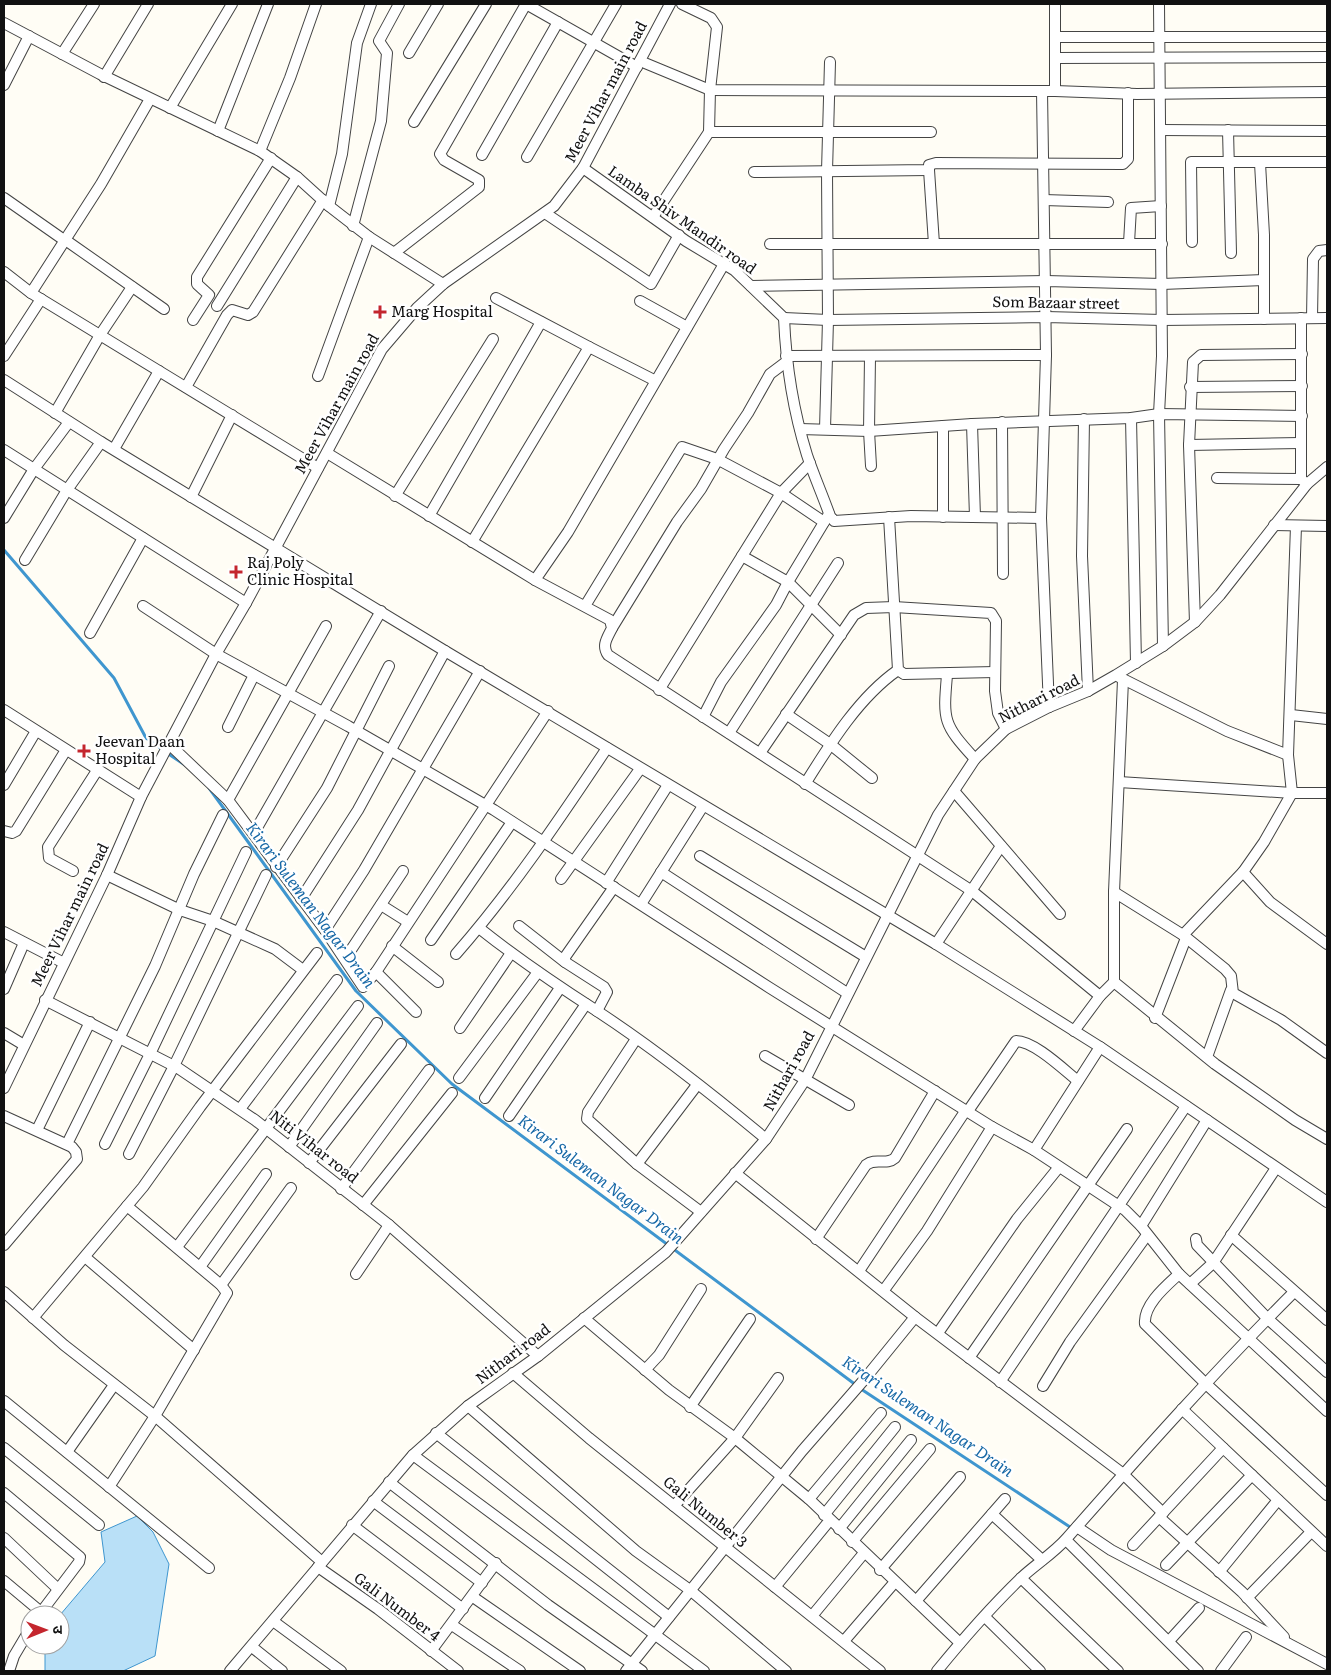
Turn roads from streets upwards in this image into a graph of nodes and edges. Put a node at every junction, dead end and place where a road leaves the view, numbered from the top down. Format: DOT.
graph roads {
  1 [pos="94,4"];
  2 [pos="148,4"];
  3 [pos="232,4"];
  4 [pos="268,4"];
  5 [pos="316,4"];
  6 [pos="371,4"];
  7 [pos="399,4"];
  8 [pos="438,4"];
  9 [pos="486,4"];
  10 [pos="526,4"];
  11 [pos="616,4"];
  12 [pos="670,4"];
  13 [pos="682,4"];
  14 [pos="1055,4"];
  15 [pos="1159,4"];
  16 [pos="558,22"];
  17 [pos="4,23"];
  18 [pos="29,36"];
  19 [pos="1055,37"];
  20 [pos="1327,37"];
  21 [pos="1160,38"];
  22 [pos="593,42"];
  23 [pos="409,53"];
  24 [pos="62,54"];
  25 [pos="1327,57"];
  26 [pos="1055,58"];
  27 [pos="1160,59"];
  28 [pos="830,62"];
  29 [pos="638,64"];
  30 [pos="104,76"];
  31 [pos="5,81"];
  32 [pos="710,90"];
  33 [pos="1042,91"];
  34 [pos="1055,91"];
  35 [pos="830,92"];
  36 [pos="1327,92"];
  37 [pos="1128,93"];
  38 [pos="1161,93"];
  39 [pos="150,99"];
  40 [pos="170,108"];
  41 [pos="414,122"];
  42 [pos="1161,130"];
  43 [pos="1228,130"];
  44 [pos="218,131"];
  45 [pos="1327,131"];
  46 [pos="709,132"];
  47 [pos="828,132"];
  48 [pos="931,132"];
  49 [pos="260,151"];
  50 [pos="482,155"];
  51 [pos="526,157"];
  52 [pos="271,158"];
  53 [pos="1327,162"];
  54 [pos="1043,163"];
  55 [pos="1260,163"];
  56 [pos="1228,164"];
  57 [pos="583,168"];
  58 [pos="929,170"];
  59 [pos="827,171"];
  60 [pos="754,172"];
  61 [pos="297,177"];
  62 [pos="4,198"];
  63 [pos="1044,200"];
  64 [pos="1108,202"];
  65 [pos="326,203"];
  66 [pos="1161,206"];
  67 [pos="545,213"];
  68 [pos="653,217"];
  69 [pos="353,226"];
  70 [pos="679,235"];
  71 [pos="368,237"];
  72 [pos="64,240"];
  73 [pos="1192,242"];
  74 [pos="1129,243"];
  75 [pos="770,244"];
  76 [pos="827,244"];
  77 [pos="934,244"];
  78 [pos="1045,244"];
  79 [pos="1162,244"];
  80 [pos="1327,250"];
  81 [pos="394,253"];
  82 [pos="1231,253"];
  83 [pos="724,264"];
  84 [pos="4,272"];
  85 [pos="1264,280"];
  86 [pos="1046,281"];
  87 [pos="443,284"];
  88 [pos="828,284"];
  89 [pos="1162,284"];
  90 [pos="751,286"];
  91 [pos="132,287"];
  92 [pos="31,293"];
  93 [pos="496,298"];
  94 [pos="41,299"];
  95 [pos="640,301"];
  96 [pos="217,306"];
  97 [pos="164,309"];
  98 [pos="1046,317"];
  99 [pos="784,318"];
  100 [pos="1301,318"];
  101 [pos="1312,318"];
  102 [pos="1327,318"];
  103 [pos="1264,319"];
  104 [pos="194,320"];
  105 [pos="828,320"];
  106 [pos="1162,320"];
  107 [pos="541,322"];
  108 [pos="687,327"];
  109 [pos="100,335"];
  110 [pos="493,339"];
  111 [pos="589,347"];
  112 [pos="1302,354"];
  113 [pos="1046,355"];
  114 [pos="4,356"];
  115 [pos="826,356"];
  116 [pos="870,357"];
  117 [pos="786,359"];
  118 [pos="159,371"];
  119 [pos="318,376"];
  120 [pos="4,380"];
  121 [pos="654,380"];
  122 [pos="1302,386"];
  123 [pos="186,387"];
  124 [pos="1190,387"];
  125 [pos="54,413"];
  126 [pos="1159,414"];
  127 [pos="1189,414"];
  128 [pos="232,415"];
  129 [pos="1302,416"];
  130 [pos="1131,418"];
  131 [pos="1084,419"];
  132 [pos="1042,421"];
  133 [pos="69,422"];
  134 [pos="1002,422"];
  135 [pos="972,424"];
  136 [pos="944,426"];
  137 [pos="800,429"];
  138 [pos="825,429"];
  139 [pos="869,431"];
  140 [pos="101,442"];
  141 [pos="1300,444"];
  142 [pos="1189,445"];
  143 [pos="114,449"];
  144 [pos="4,450"];
  145 [pos="326,454"];
  146 [pos="718,460"];
  147 [pos="810,463"];
  148 [pos="872,466"];
  149 [pos="1327,467"];
  150 [pos="318,468"];
  151 [pos="34,469"];
  152 [pos="1217,478"];
  153 [pos="1304,481"];
  154 [pos="67,490"];
  155 [pos="781,493"];
  156 [pos="395,496"];
  157 [pos="191,497"];
  158 [pos="429,516"];
  159 [pos="890,517"];
  160 [pos="943,517"];
  161 [pos="975,517"];
  162 [pos="4,518"];
  163 [pos="827,518"];
  164 [pos="1001,518"];
  165 [pos="1041,518"];
  166 [pos="1274,525"];
  167 [pos="1296,526"];
  168 [pos="1327,526"];
  169 [pos="143,538"];
  170 [pos="472,542"];
  171 [pos="276,547"];
  172 [pos="742,556"];
  173 [pos="25,560"];
  174 [pos="838,563"];
  175 [pos="1003,574"];
  176 [pos="535,580"];
  177 [pos="788,582"];
  178 [pos="246,603"];
  179 [pos="811,605"];
  180 [pos="142,606"];
  181 [pos="585,606"];
  182 [pos="894,606"];
  183 [pos="381,611"];
  184 [pos="1195,622"];
  185 [pos="326,626"];
  186 [pos="612,628"];
  187 [pos="90,633"];
  188 [pos="841,635"];
  189 [pos="1162,646"];
  190 [pos="445,651"];
  191 [pos="216,654"];
  192 [pos="1136,663"];
  193 [pos="389,666"];
  194 [pos="898,670"];
  195 [pos="480,671"];
  196 [pos="995,672"];
  197 [pos="947,674"];
  198 [pos="254,675"];
  199 [pos="1119,678"];
  200 [pos="659,690"];
  201 [pos="1088,691"];
  202 [pos="289,694"];
  203 [pos="1049,707"];
  204 [pos="548,711"];
  205 [pos="323,712"];
  206 [pos="5,713"];
  207 [pos="786,714"];
  208 [pos="1291,715"];
  209 [pos="703,717"];
  210 [pos="1327,719"];
  211 [pos="228,727"];
  212 [pos="1006,729"];
  213 [pos="356,730"];
  214 [pos="36,731"];
  215 [pos="729,733"];
  216 [pos="830,744"];
  217 [pos="607,748"];
  218 [pos="167,749"];
  219 [pos="66,750"];
  220 [pos="390,750"];
  221 [pos="760,753"];
  222 [pos="1288,755"];
  223 [pos="974,759"];
  224 [pos="423,769"];
  225 [pos="640,769"];
  226 [pos="98,770"];
  227 [pos="872,778"];
  228 [pos="1119,782"];
  229 [pos="805,784"];
  230 [pos="4,785"];
  231 [pos="668,785"];
  232 [pos="954,791"];
  233 [pos="1292,793"];
  234 [pos="1327,793"];
  235 [pos="141,797"];
  236 [pos="228,800"];
  237 [pos="486,806"];
  238 [pos="703,806"];
  239 [pos="223,815"];
  240 [pos="512,822"];
  241 [pos="4,831"];
  242 [pos="254,833"];
  243 [pos="544,843"];
  244 [pos="1001,846"];
  245 [pos="246,852"];
  246 [pos="700,856"];
  247 [pos="917,856"];
  248 [pos="575,862"];
  249 [pos="276,867"];
  250 [pos="403,871"];
  251 [pos="73,872"];
  252 [pos="662,872"];
  253 [pos="1243,872"];
  254 [pos="107,875"];
  255 [pos="266,875"];
  256 [pos="561,879"];
  257 [pos="610,885"];
  258 [pos="972,891"];
  259 [pos="1114,892"];
  260 [pos="301,899"];
  261 [pos="641,904"];
  262 [pos="380,905"];
  263 [pos="180,910"];
  264 [pos="888,914"];
  265 [pos="1060,914"];
  266 [pos="213,921"];
  267 [pos="408,922"];
  268 [pos="519,926"];
  269 [pos="479,928"];
  270 [pos="325,930"];
  271 [pos="4,932"];
  272 [pos="237,932"];
  273 [pos="1184,936"];
  274 [pos="430,940"];
  275 [pos="24,943"];
  276 [pos="936,944"];
  277 [pos="1327,944"];
  278 [pos="392,946"];
  279 [pos="318,953"];
  280 [pos="511,953"];
  281 [pos="456,954"];
  282 [pos="866,957"];
  283 [pos="345,959"];
  284 [pos="64,962"];
  285 [pos="565,962"];
  286 [pos="303,970"];
  287 [pos="376,972"];
  288 [pos="538,972"];
  289 [pos="337,980"];
  290 [pos="438,982"];
  291 [pos="1114,982"];
  292 [pos="560,988"];
  293 [pos="4,989"];
  294 [pos="1231,990"];
  295 [pos="847,993"];
  296 [pos="1100,996"];
  297 [pos="45,1000"];
  298 [pos="586,1004"];
  299 [pos="358,1006"];
  300 [pos="596,1011"];
  301 [pos="416,1012"];
  302 [pos="1155,1018"];
  303 [pos="90,1022"];
  304 [pos="377,1023"];
  305 [pos="831,1026"];
  306 [pos="460,1028"];
  307 [pos="1074,1031"];
  308 [pos="4,1033"];
  309 [pos="118,1037"];
  310 [pos="636,1039"];
  311 [pos="402,1044"];
  312 [pos="24,1045"];
  313 [pos="1100,1047"];
  314 [pos="1327,1053"];
  315 [pos="150,1054"];
  316 [pos="765,1056"];
  317 [pos="1207,1057"];
  318 [pos="174,1066"];
  319 [pos="429,1070"];
  320 [pos="459,1078"];
  321 [pos="805,1080"];
  322 [pos="1078,1080"];
  323 [pos="697,1086"];
  324 [pos="4,1088"];
  325 [pos="212,1091"];
  326 [pos="935,1091"];
  327 [pos="452,1093"];
  328 [pos="485,1098"];
  329 [pos="849,1105"];
  330 [pos="1186,1106"];
  331 [pos="240,1109"];
  332 [pos="967,1111"];
  333 [pos="4,1116"];
  334 [pos="509,1116"];
  335 [pos="1206,1120"];
  336 [pos="992,1127"];
  337 [pos="266,1128"];
  338 [pos="1127,1129"];
  339 [pos="37,1130"];
  340 [pos="766,1139"];
  341 [pos="1327,1139"];
  342 [pos="67,1144"];
  343 [pos="105,1144"];
  344 [pos="289,1146"];
  345 [pos="1034,1150"];
  346 [pos="129,1154"];
  347 [pos="309,1163"];
  348 [pos="637,1164"];
  349 [pos="1059,1167"];
  350 [pos="1276,1168"];
  351 [pos="735,1172"];
  352 [pos="266,1174"];
  353 [pos="1086,1186"];
  354 [pos="291,1188"];
  355 [pos="342,1188"];
  356 [pos="1327,1202"];
  357 [pos="363,1205"];
  358 [pos="127,1206"];
  359 [pos="1118,1207"];
  360 [pos="701,1212"];
  361 [pos="389,1224"];
  362 [pos="1141,1226"];
  363 [pos="1147,1235"];
  364 [pos="1231,1235"];
  365 [pos="1196,1239"];
  366 [pos="816,1240"];
  367 [pos="4,1245"];
  368 [pos="177,1247"];
  369 [pos="85,1257"];
  370 [pos="1213,1262"];
  371 [pos="200,1267"];
  372 [pos="859,1271"];
  373 [pos="356,1274"];
  374 [pos="1179,1274"];
  375 [pos="1190,1284"];
  376 [pos="221,1285"];
  377 [pos="700,1288"];
  378 [pos="884,1290"];
  379 [pos="1294,1292"];
  380 [pos="6,1298"];
  381 [pos="915,1317"];
  382 [pos="33,1318"];
  383 [pos="584,1318"];
  384 [pos="750,1319"];
  385 [pos="1268,1319"];
  386 [pos="1327,1320"];
  387 [pos="938,1333"];
  388 [pos="1249,1338"];
  389 [pos="194,1350"];
  390 [pos="538,1356"];
  391 [pos="969,1358"];
  392 [pos="645,1370"];
  393 [pos="1327,1372"];
  394 [pos="513,1373"];
  395 [pos="778,1378"];
  396 [pos="1000,1382"];
  397 [pos="1205,1383"];
  398 [pos="114,1385"];
  399 [pos="1043,1386"];
  400 [pos="4,1401"];
  401 [pos="468,1406"];
  402 [pos="690,1407"];
  403 [pos="1182,1409"];
  404 [pos="1327,1411"];
  405 [pos="881,1413"];
  406 [pos="156,1416"];
  407 [pos="895,1427"];
  408 [pos="436,1433"];
  409 [pos="735,1438"];
  410 [pos="911,1440"];
  411 [pos="4,1448"];
  412 [pos="1223,1448"];
  413 [pos="930,1449"];
  414 [pos="67,1452"];
  415 [pos="413,1454"];
  416 [pos="1122,1473"];
  417 [pos="1252,1475"];
  418 [pos="960,1477"];
  419 [pos="781,1478"];
  420 [pos="389,1482"];
  421 [pos="109,1487"];
  422 [pos="4,1493"];
  423 [pos="1327,1496"];
  424 [pos="808,1499"];
  425 [pos="1005,1499"];
  426 [pos="1278,1500"];
  427 [pos="373,1501"];
  428 [pos="674,1506"];
  429 [pos="992,1514"];
  430 [pos="1161,1515"];
  431 [pos="827,1517"];
  432 [pos="99,1525"];
  433 [pos="352,1525"];
  434 [pos="839,1529"];
  435 [pos="1072,1532"];
  436 [pos="1311,1532"];
  437 [pos="4,1538"];
  438 [pos="852,1542"];
  439 [pos="1188,1544"];
  440 [pos="1133,1545"];
  441 [pos="1327,1546"];
  442 [pos="724,1548"];
  443 [pos="864,1553"];
  444 [pos="1042,1560"];
  445 [pos="496,1563"];
  446 [pos="320,1565"];
  447 [pos="1166,1566"];
  448 [pos="209,1568"];
  449 [pos="880,1570"];
  450 [pos="1219,1572"];
  451 [pos="1021,1578"];
  452 [pos="4,1581"];
  453 [pos="482,1583"];
  454 [pos="894,1583"];
  455 [pos="775,1587"];
  456 [pos="58,1589"];
  457 [pos="690,1590"];
  458 [pos="473,1597"];
  459 [pos="1247,1598"];
  460 [pos="916,1601"];
  461 [pos="31,1605"];
  462 [pos="46,1605"];
  463 [pos="1199,1608"];
  464 [pos="464,1609"];
  465 [pos="812,1616"];
  466 [pos="669,1617"];
  467 [pos="985,1617"];
  468 [pos="273,1621"];
  469 [pos="452,1625"];
  470 [pos="655,1635"];
  471 [pos="1246,1637"];
  472 [pos="844,1641"];
  473 [pos="1169,1641"];
  474 [pos="960,1643"];
  475 [pos="1289,1643"];
  476 [pos="20,1646"];
  477 [pos="252,1647"];
  478 [pos="431,1651"];
  479 [pos="629,1667"];
  480 [pos="8,1668"];
  481 [pos="1323,1668"];
  482 [pos="230,1671"];
  483 [pos="282,1671"];
  484 [pos="340,1671"];
  485 [pos="458,1671"];
  486 [pos="520,1671"];
  487 [pos="580,1671"];
  488 [pos="642,1671"];
  489 [pos="704,1671"];
  490 [pos="786,1671"];
  491 [pos="880,1671"];
  492 [pos="937,1671"];
  493 [pos="1040,1671"];
  494 [pos="1118,1671"];
  495 [pos="1198,1671"];
  496 [pos="1221,1671"];
  1 -- 24 [label="street"];
  2 -- 30 [label="street"];
  3 -- 40 [label="street"];
  4 -- 44 [label="street"];
  5 -- 49 [label="street"];
  6 -- 65 [label="street"];
  7 -- 69 [label="street"];
  8 -- 23 [label="street"];
  9 -- 41 [label="street"];
  10 -- 16 [label="street"];
  10 -- 81 [label="street"];
  11 -- 22 [label="street"];
  12 -- 29 [label="street, Meer Vihar main road"];
  13 -- 32 [label="street"];
  14 -- 19 [label="street"];
  15 -- 21 [label="street"];
  16 -- 22 [label="street"];
  16 -- 50 [label="street"];
  17 -- 18 [label="street"];
  18 -- 24 [label="street"];
  18 -- 31 [label="street"];
  19 -- 21 [label="street"];
  19 -- 26 [label="street"];
  20 -- 21 [label="street"];
  21 -- 27 [label="street"];
  22 -- 29 [label="street"];
  22 -- 51 [label="street"];
  24 -- 30 [label="street"];
  25 -- 27 [label="street"];
  26 -- 27 [label="street"];
  26 -- 34 [label="street"];
  27 -- 38 [label="street"];
  28 -- 35 [label="street"];
  29 -- 32 [label="street"];
  29 -- 57 [label="street, Meer Vihar main road"];
  30 -- 39 [label="street"];
  32 -- 35 [label="street"];
  32 -- 46 [label="street"];
  33 -- 34 [label="street"];
  33 -- 35 [label="street"];
  33 -- 54 [label="street"];
  34 -- 37 [label="street"];
  35 -- 47 [label="street"];
  36 -- 38 [label="street"];
  37 -- 38 [label="street"];
  37 -- 54 [label="street"];
  38 -- 42 [label="street"];
  39 -- 40 [label="street"];
  39 -- 72 [label="street"];
  40 -- 44 [label="street"];
  42 -- 43 [label="street"];
  42 -- 66 [label="street"];
  43 -- 45 [label="street"];
  43 -- 56 [label="street"];
  44 -- 49 [label="street"];
  46 -- 47 [label="street"];
  46 -- 68 [label="street"];
  47 -- 48 [label="street"];
  47 -- 59 [label="street"];
  49 -- 52 [label="street"];
  52 -- 61 [label="street"];
  52 -- 104 [label="street"];
  53 -- 55 [label="street"];
  54 -- 58 [label="street"];
  54 -- 63 [label="street"];
  55 -- 56 [label="street"];
  55 -- 85 [label="street"];
  56 -- 73 [label="street"];
  56 -- 82 [label="street"];
  57 -- 67 [label="street, Meer Vihar main road"];
  57 -- 68 [label="street, Lamba Shiv Mandir road"];
  58 -- 59 [label="street"];
  58 -- 77 [label="street"];
  59 -- 60 [label="street"];
  59 -- 76 [label="street"];
  61 -- 65 [label="street"];
  61 -- 96 [label="street"];
  62 -- 72 [label="street"];
  63 -- 64 [label="street"];
  63 -- 78 [label="street"];
  65 -- 69 [label="street"];
  65 -- 123 [label="street"];
  66 -- 74 [label="street"];
  66 -- 79 [label="street"];
  67 -- 70 [label="street"];
  67 -- 87 [label="street, Meer Vihar main road"];
  68 -- 70 [label="street, Lamba Shiv Mandir road"];
  69 -- 71 [label="street"];
  70 -- 83 [label="street, Lamba Shiv Mandir road"];
  71 -- 81 [label="street"];
  71 -- 119 [label="street"];
  72 -- 91 [label="street"];
  72 -- 92 [label="street"];
  74 -- 78 [label="street"];
  74 -- 79 [label="street"];
  75 -- 76 [label="street"];
  76 -- 77 [label="street"];
  76 -- 88 [label="street"];
  77 -- 78 [label="street"];
  78 -- 86 [label="street"];
  79 -- 89 [label="street"];
  80 -- 101 [label="street"];
  81 -- 87 [label="street"];
  83 -- 90 [label="street, Lamba Shiv Mandir road"];
  83 -- 108 [label="street"];
  84 -- 92 [label="street"];
  85 -- 89 [label="street"];
  85 -- 103 [label="street"];
  86 -- 88 [label="street"];
  86 -- 89 [label="street"];
  86 -- 98 [label="street"];
  87 -- 145 [label="street, Meer Vihar main road"];
  88 -- 90 [label="street"];
  88 -- 105 [label="street"];
  89 -- 106 [label="street"];
  90 -- 99 [label="street, Lamba Shiv Mandir road"];
  91 -- 97 [label="street"];
  91 -- 109 [label="street"];
  92 -- 94 [label="street"];
  93 -- 107 [label="street"];
  94 -- 109 [label="street"];
  94 -- 114 [label="street"];
  95 -- 108 [label="street"];
  98 -- 105 [label="street, Som Bazaar street"];
  98 -- 106 [label="street, Som Bazaar street"];
  98 -- 113 [label="street"];
  99 -- 105 [label="street, Som Bazaar street"];
  99 -- 117 [label="street"];
  100 -- 101 [label="street, Som Bazaar street"];
  100 -- 103 [label="street, Som Bazaar street"];
  100 -- 112 [label="street"];
  101 -- 102 [label="street, Som Bazaar street"];
  103 -- 106 [label="street, Som Bazaar street"];
  105 -- 115 [label="street"];
  106 -- 126 [label="street"];
  107 -- 111 [label="street"];
  107 -- 158 [label="street"];
  108 -- 121 [label="street"];
  109 -- 118 [label="street"];
  109 -- 125 [label="street"];
  110 -- 156 [label="street"];
  111 -- 121 [label="street"];
  111 -- 170 [label="street"];
  112 -- 122 [label="street"];
  112 -- 124 [label="street"];
  113 -- 116 [label="street"];
  113 -- 132 [label="street"];
  115 -- 116 [label="street"];
  115 -- 117 [label="street"];
  115 -- 138 [label="street"];
  116 -- 139 [label="street"];
  117 -- 137 [label="street"];
  117 -- 146 [label="street"];
  118 -- 123 [label="street"];
  118 -- 143 [label="street"];
  120 -- 125 [label="street"];
  121 -- 176 [label="street"];
  122 -- 124 [label="street"];
  122 -- 129 [label="street"];
  123 -- 128 [label="street"];
  124 -- 127 [label="street"];
  125 -- 133 [label="street"];
  126 -- 127 [label="street"];
  126 -- 130 [label="street"];
  126 -- 189 [label="street"];
  127 -- 129 [label="street"];
  127 -- 142 [label="street"];
  128 -- 150 [label="street"];
  128 -- 157 [label="street"];
  129 -- 141 [label="street"];
  130 -- 131 [label="street"];
  130 -- 192 [label="street"];
  131 -- 132 [label="street"];
  131 -- 201 [label="street"];
  132 -- 134 [label="street"];
  132 -- 165 [label="street"];
  133 -- 140 [label="street"];
  133 -- 151 [label="street"];
  134 -- 135 [label="street"];
  134 -- 164 [label="street"];
  135 -- 136 [label="street"];
  135 -- 161 [label="street"];
  136 -- 139 [label="street"];
  136 -- 160 [label="street"];
  137 -- 138 [label="street"];
  137 -- 147 [label="street"];
  138 -- 139 [label="street"];
  139 -- 148 [label="street"];
  140 -- 143 [label="street"];
  140 -- 154 [label="street"];
  141 -- 142 [label="street"];
  141 -- 153 [label="street"];
  142 -- 184 [label="street"];
  143 -- 157 [label="street"];
  144 -- 151 [label="street"];
  145 -- 150 [label="street, Meer Vihar main road"];
  145 -- 156 [label="street"];
  146 -- 155 [label="street"];
  146 -- 181 [label="street"];
  146 -- 186 [label="street"];
  147 -- 155 [label="street"];
  147 -- 163 [label="street"];
  149 -- 153 [label="street, Nithari road"];
  150 -- 171 [label="street, Meer Vihar main road"];
  151 -- 154 [label="street"];
  151 -- 162 [label="street"];
  152 -- 153 [label="street"];
  153 -- 166 [label="street, Nithari road"];
  154 -- 169 [label="street"];
  154 -- 173 [label="street"];
  155 -- 163 [label="street"];
  155 -- 172 [label="street"];
  156 -- 158 [label="street"];
  157 -- 171 [label="street"];
  158 -- 170 [label="street"];
  159 -- 160 [label="street"];
  159 -- 163 [label="street"];
  159 -- 182 [label="street"];
  160 -- 161 [label="street"];
  161 -- 164 [label="street"];
  163 -- 177 [label="street"];
  164 -- 165 [label="street"];
  164 -- 175 [label="street"];
  165 -- 203 [label="street"];
  166 -- 167 [label="street"];
  166 -- 184 [label="street, Nithari road"];
  167 -- 168 [label="street"];
  167 -- 208 [label="street"];
  169 -- 178 [label="street"];
  169 -- 187 [label="street"];
  170 -- 176 [label="street"];
  171 -- 178 [label="street, Meer Vihar main road"];
  171 -- 183 [label="street"];
  172 -- 177 [label="street"];
  172 -- 200 [label="street"];
  174 -- 179 [label="street"];
  176 -- 181 [label="street"];
  177 -- 179 [label="street"];
  177 -- 209 [label="street"];
  178 -- 191 [label="street, Meer Vihar main road"];
  179 -- 188 [label="street"];
  179 -- 215 [label="street"];
  180 -- 191 [label="street"];
  181 -- 186 [label="street"];
  182 -- 188 [label="street"];
  182 -- 194 [label="street"];
  182 -- 196 [label="street"];
  183 -- 190 [label="street"];
  183 -- 205 [label="street"];
  184 -- 189 [label="street, Nithari road"];
  185 -- 202 [label="street"];
  186 -- 200 [label="street"];
  188 -- 207 [label="street"];
  189 -- 192 [label="street, Nithari road"];
  190 -- 195 [label="street"];
  190 -- 220 [label="street"];
  191 -- 198 [label="street"];
  191 -- 218 [label="street, Meer Vihar main road"];
  192 -- 199 [label="street, Nithari road"];
  193 -- 213 [label="street"];
  194 -- 197 [label="street"];
  194 -- 216 [label="street"];
  195 -- 204 [label="street"];
  195 -- 224 [label="street"];
  196 -- 197 [label="street"];
  196 -- 212 [label="street"];
  197 -- 223 [label="street"];
  198 -- 202 [label="street"];
  198 -- 211 [label="street"];
  199 -- 201 [label="street, Nithari road"];
  199 -- 222 [label="street"];
  199 -- 228 [label="street"];
  200 -- 209 [label="street"];
  201 -- 203 [label="street, Nithari road"];
  202 -- 205 [label="street"];
  202 -- 236 [label="street"];
  203 -- 212 [label="street, Nithari road"];
  204 -- 217 [label="street"];
  204 -- 237 [label="street"];
  205 -- 213 [label="street"];
  205 -- 242 [label="street"];
  206 -- 214 [label="street"];
  207 -- 216 [label="street"];
  207 -- 221 [label="street"];
  208 -- 210 [label="street"];
  208 -- 222 [label="street"];
  209 -- 215 [label="street"];
  212 -- 223 [label="street, Nithari road"];
  213 -- 220 [label="street"];
  213 -- 249 [label="street"];
  214 -- 219 [label="street"];
  214 -- 230 [label="street"];
  215 -- 221 [label="street"];
  216 -- 227 [label="street"];
  216 -- 229 [label="street"];
  217 -- 225 [label="street"];
  217 -- 243 [label="street"];
  218 -- 235 [label="street, Meer Vihar main road"];
  218 -- 236 [label="street"];
  219 -- 226 [label="street"];
  219 -- 241 [label="street"];
  220 -- 224 [label="street"];
  220 -- 260 [label="street"];
  221 -- 229 [label="street"];
  222 -- 233 [label="street"];
  223 -- 232 [label="street, Nithari road"];
  224 -- 237 [label="street"];
  224 -- 270 [label="street"];
  225 -- 231 [label="street"];
  225 -- 248 [label="street"];
  226 -- 235 [label="street"];
  226 -- 251 [label="street"];
  228 -- 233 [label="street"];
  228 -- 259 [label="street"];
  229 -- 247 [label="street"];
  231 -- 238 [label="street"];
  231 -- 257 [label="street"];
  232 -- 244 [label="street"];
  232 -- 247 [label="street, Nithari road"];
  233 -- 234 [label="street"];
  233 -- 253 [label="street"];
  235 -- 254 [label="street, Meer Vihar main road"];
  236 -- 242 [label="street"];
  237 -- 240 [label="street"];
  237 -- 267 [label="street"];
  238 -- 252 [label="street"];
  238 -- 264 [label="street"];
  239 -- 263 [label="street"];
  240 -- 243 [label="street"];
  240 -- 274 [label="street"];
  242 -- 249 [label="street"];
  243 -- 248 [label="street"];
  243 -- 269 [label="street"];
  244 -- 258 [label="street"];
  244 -- 265 [label="street"];
  245 -- 266 [label="street"];
  246 -- 282 [label="street"];
  247 -- 258 [label="street"];
  247 -- 264 [label="street, Nithari road"];
  248 -- 256 [label="street"];
  248 -- 257 [label="street"];
  249 -- 260 [label="street"];
  250 -- 262 [label="street"];
  252 -- 261 [label="street"];
  252 -- 295 [label="street"];
  253 -- 273 [label="street"];
  253 -- 277 [label="street"];
  254 -- 263 [label="street"];
  254 -- 284 [label="street, Meer Vihar main road"];
  255 -- 272 [label="street"];
  257 -- 261 [label="street"];
  257 -- 285 [label="street"];
  258 -- 276 [label="street"];
  258 -- 296 [label="street"];
  259 -- 273 [label="street"];
  259 -- 291 [label="street"];
  260 -- 270 [label="street"];
  261 -- 305 [label="street"];
  262 -- 267 [label="street"];
  262 -- 283 [label="street"];
  263 -- 266 [label="street"];
  263 -- 309 [label="street"];
  264 -- 276 [label="street"];
  264 -- 282 [label="street, Nithari road"];
  266 -- 272 [label="street"];
  266 -- 315 [label="street"];
  267 -- 278 [label="street"];
  268 -- 285 [label="street"];
  269 -- 280 [label="street"];
  269 -- 281 [label="street"];
  270 -- 283 [label="street"];
  271 -- 275 [label="street"];
  272 -- 286 [label="street"];
  272 -- 318 [label="street"];
  273 -- 294 [label="street"];
  273 -- 302 [label="street"];
  275 -- 284 [label="street"];
  275 -- 293 [label="street"];
  276 -- 307 [label="street"];
  278 -- 287 [label="street"];
  278 -- 290 [label="street"];
  279 -- 286 [label="street"];
  280 -- 288 [label="street"];
  280 -- 306 [label="street"];
  282 -- 295 [label="street, Nithari road"];
  283 -- 287 [label="street"];
  284 -- 297 [label="street, Meer Vihar main road"];
  285 -- 300 [label="street"];
  286 -- 325 [label="street"];
  287 -- 301 [label="street"];
  288 -- 292 [label="street"];
  288 -- 320 [label="street"];
  289 -- 331 [label="street"];
  291 -- 296 [label="street"];
  291 -- 302 [label="street"];
  292 -- 298 [label="street"];
  292 -- 328 [label="street"];
  294 -- 314 [label="street"];
  294 -- 317 [label="street"];
  295 -- 305 [label="street, Nithari road"];
  296 -- 307 [label="street"];
  297 -- 303 [label="street, Niti Vihar road"];
  297 -- 312 [label="street, Meer Vihar main road"];
  298 -- 300 [label="street"];
  298 -- 334 [label="street"];
  299 -- 337 [label="street"];
  300 -- 310 [label="street"];
  302 -- 317 [label="street"];
  303 -- 309 [label="street, Niti Vihar road"];
  303 -- 339 [label="street"];
  304 -- 344 [label="street"];
  305 -- 321 [label="street, Nithari road"];
  305 -- 326 [label="street"];
  307 -- 313 [label="street"];
  308 -- 312 [label="street"];
  309 -- 315 [label="street, Niti Vihar road"];
  309 -- 342 [label="street"];
  310 -- 323 [label="street"];
  310 -- 348 [label="street"];
  311 -- 347 [label="street"];
  312 -- 324 [label="street, Meer Vihar main road"];
  313 -- 322 [label="street"];
  313 -- 330 [label="street"];
  315 -- 318 [label="street, Niti Vihar road"];
  315 -- 343 [label="street"];
  316 -- 321 [label="street"];
  317 -- 341 [label="street"];
  318 -- 325 [label="street, Niti Vihar road"];
  318 -- 346 [label="street"];
  319 -- 355 [label="street"];
  321 -- 329 [label="street"];
  321 -- 340 [label="street, Nithari road"];
  322 -- 332 [label="street"];
  322 -- 345 [label="street"];
  323 -- 340 [label="street"];
  323 -- 348 [label="street"];
  325 -- 331 [label="street, Niti Vihar road"];
  325 -- 358 [label="street"];
  326 -- 332 [label="street"];
  326 -- 366 [label="street"];
  327 -- 357 [label="street"];
  330 -- 335 [label="street"];
  330 -- 359 [label="street"];
  331 -- 337 [label="street, Niti Vihar road"];
  332 -- 336 [label="street"];
  332 -- 372 [label="street"];
  333 -- 339 [label="street"];
  335 -- 350 [label="street"];
  335 -- 362 [label="street"];
  336 -- 345 [label="street"];
  336 -- 378 [label="street"];
  337 -- 344 [label="street, Niti Vihar road"];
  337 -- 368 [label="street"];
  338 -- 353 [label="street"];
  339 -- 342 [label="street"];
  340 -- 351 [label="street, Nithari road"];
  342 -- 367 [label="street"];
  344 -- 347 [label="street, Niti Vihar road"];
  345 -- 349 [label="street"];
  347 -- 355 [label="street, Niti Vihar road"];
  348 -- 360 [label="street"];
  349 -- 353 [label="street"];
  349 -- 387 [label="street"];
  350 -- 356 [label="street"];
  350 -- 364 [label="street"];
  351 -- 360 [label="street, Nithari road"];
  351 -- 366 [label="street"];
  352 -- 371 [label="street"];
  353 -- 359 [label="street"];
  353 -- 391 [label="street"];
  354 -- 376 [label="street"];
  355 -- 357 [label="street, Niti Vihar road"];
  357 -- 361 [label="street, Niti Vihar road"];
  358 -- 368 [label="street"];
  358 -- 369 [label="street"];
  359 -- 362 [label="street"];
  359 -- 396 [label="street"];
  360 -- 383 [label="street, Nithari road"];
  361 -- 373 [label="street"];
  361 -- 390 [label="street, Niti Vihar road"];
  362 -- 363 [label="street"];
  363 -- 374 [label="street"];
  363 -- 399 [label="street"];
  364 -- 370 [label="street"];
  364 -- 379 [label="street"];
  365 -- 370 [label="street"];
  366 -- 372 [label="street"];
  368 -- 371 [label="street"];
  369 -- 382 [label="street"];
  369 -- 389 [label="street"];
  370 -- 375 [label="street"];
  370 -- 385 [label="street"];
  371 -- 376 [label="street"];
  372 -- 378 [label="street"];
  374 -- 375 [label="street"];
  374 -- 397 [label="street"];
  375 -- 388 [label="street"];
  376 -- 389 [label="street"];
  377 -- 392 [label="street"];
  378 -- 381 [label="street"];
  379 -- 385 [label="street"];
  379 -- 386 [label="street"];
  380 -- 382 [label="street, Gali Number 4"];
  381 -- 387 [label="street"];
  381 -- 419 [label="street"];
  382 -- 398 [label="street, Gali Number 4"];
  383 -- 390 [label="street, Nithari road"];
  383 -- 392 [label="street"];
  384 -- 402 [label="street"];
  385 -- 388 [label="street"];
  385 -- 393 [label="street"];
  387 -- 391 [label="street"];
  388 -- 397 [label="street"];
  388 -- 404 [label="street"];
  389 -- 406 [label="street"];
  390 -- 394 [label="street, Nithari road"];
  391 -- 396 [label="street"];
  392 -- 402 [label="street"];
  394 -- 401 [label="street, Nithari road"];
  394 -- 428 [label="street, Gali Number 3"];
  395 -- 409 [label="street"];
  396 -- 416 [label="street"];
  397 -- 403 [label="street"];
  397 -- 423 [label="street"];
  398 -- 406 [label="street, Gali Number 4"];
  398 -- 414 [label="street"];
  400 -- 414 [label="street"];
  401 -- 408 [label="street, Nithari road"];
  401 -- 457 [label="street"];
  402 -- 409 [label="street"];
  403 -- 412 [label="street"];
  403 -- 416 [label="street"];
  405 -- 424 [label="street"];
  406 -- 421 [label="street"];
  406 -- 446 [label="street, Gali Number 4"];
  407 -- 431 [label="street"];
  408 -- 415 [label="street, Nithari road"];
  408 -- 466 [label="street"];
  409 -- 419 [label="street"];
  409 -- 428 [label="street"];
  410 -- 434 [label="street"];
  411 -- 432 [label="street"];
  412 -- 417 [label="street"];
  412 -- 430 [label="street"];
  413 -- 438 [label="street"];
  414 -- 421 [label="street"];
  415 -- 420 [label="street, Nithari road"];
  415 -- 470 [label="street"];
  416 -- 430 [label="street"];
  416 -- 435 [label="street"];
  417 -- 426 [label="street"];
  417 -- 439 [label="street"];
  418 -- 449 [label="street"];
  419 -- 424 [label="street"];
  419 -- 442 [label="street"];
  420 -- 427 [label="street, Nithari road"];
  420 -- 445 [label="street"];
  421 -- 448 [label="street"];
  422 -- 456 [label="street"];
  424 -- 431 [label="street"];
  425 -- 429 [label="street"];
  426 -- 436 [label="street"];
  426 -- 450 [label="street"];
  427 -- 433 [label="street, Nithari road"];
  427 -- 453 [label="street"];
  428 -- 442 [label="street, Gali Number 3"];
  429 -- 444 [label="street"];
  429 -- 460 [label="street"];
  430 -- 439 [label="street"];
  430 -- 440 [label="street"];
  431 -- 434 [label="street"];
  431 -- 455 [label="street"];
  433 -- 446 [label="street, Nithari road"];
  433 -- 464 [label="street"];
  434 -- 438 [label="street"];
  435 -- 444 [label="street"];
  435 -- 473 [label="street"];
  435 -- 475 [label="street"];
  436 -- 441 [label="street"];
  436 -- 459 [label="street"];
  437 -- 456 [label="street"];
  438 -- 443 [label="street"];
  439 -- 447 [label="street"];
  439 -- 450 [label="street"];
  442 -- 455 [label="street, Gali Number 3"];
  442 -- 457 [label="street"];
  443 -- 449 [label="street"];
  443 -- 465 [label="street"];
  444 -- 451 [label="street"];
  445 -- 453 [label="street"];
  445 -- 479 [label="street"];
  446 -- 468 [label="street, Nithari road"];
  446 -- 478 [label="street, Gali Number 4"];
  449 -- 454 [label="street"];
  450 -- 459 [label="street"];
  451 -- 467 [label="street"];
  451 -- 494 [label="street"];
  452 -- 461 [label="street"];
  453 -- 458 [label="street"];
  454 -- 460 [label="street"];
  454 -- 472 [label="street"];
  455 -- 465 [label="street, Gali Number 3"];
  456 -- 462 [label="street"];
  457 -- 466 [label="street"];
  457 -- 490 [label="street"];
  458 -- 464 [label="street"];
  458 -- 487 [label="street"];
  459 -- 475 [label="street"];
  460 -- 474 [label="street"];
  463 -- 473 [label="street"];
  464 -- 469 [label="street"];
  465 -- 472 [label="street, Gali Number 3"];
  466 -- 470 [label="street"];
  467 -- 474 [label="street"];
  467 -- 493 [label="street"];
  468 -- 477 [label="street, Nithari road"];
  468 -- 484 [label="street"];
  469 -- 478 [label="street"];
  469 -- 486 [label="street"];
  470 -- 479 [label="street"];
  470 -- 489 [label="street"];
  471 -- 496 [label="street"];
  472 -- 491 [label="street, Gali Number 3"];
  473 -- 495 [label="street"];
  474 -- 492 [label="street"];
  475 -- 481 [label="street"];
  476 -- 480 [label="street"];
  477 -- 482 [label="street, Nithari road"];
  477 -- 483 [label="street"];
  478 -- 485 [label="street, Gali Number 4"];
  479 -- 488 [label="street"];
}
